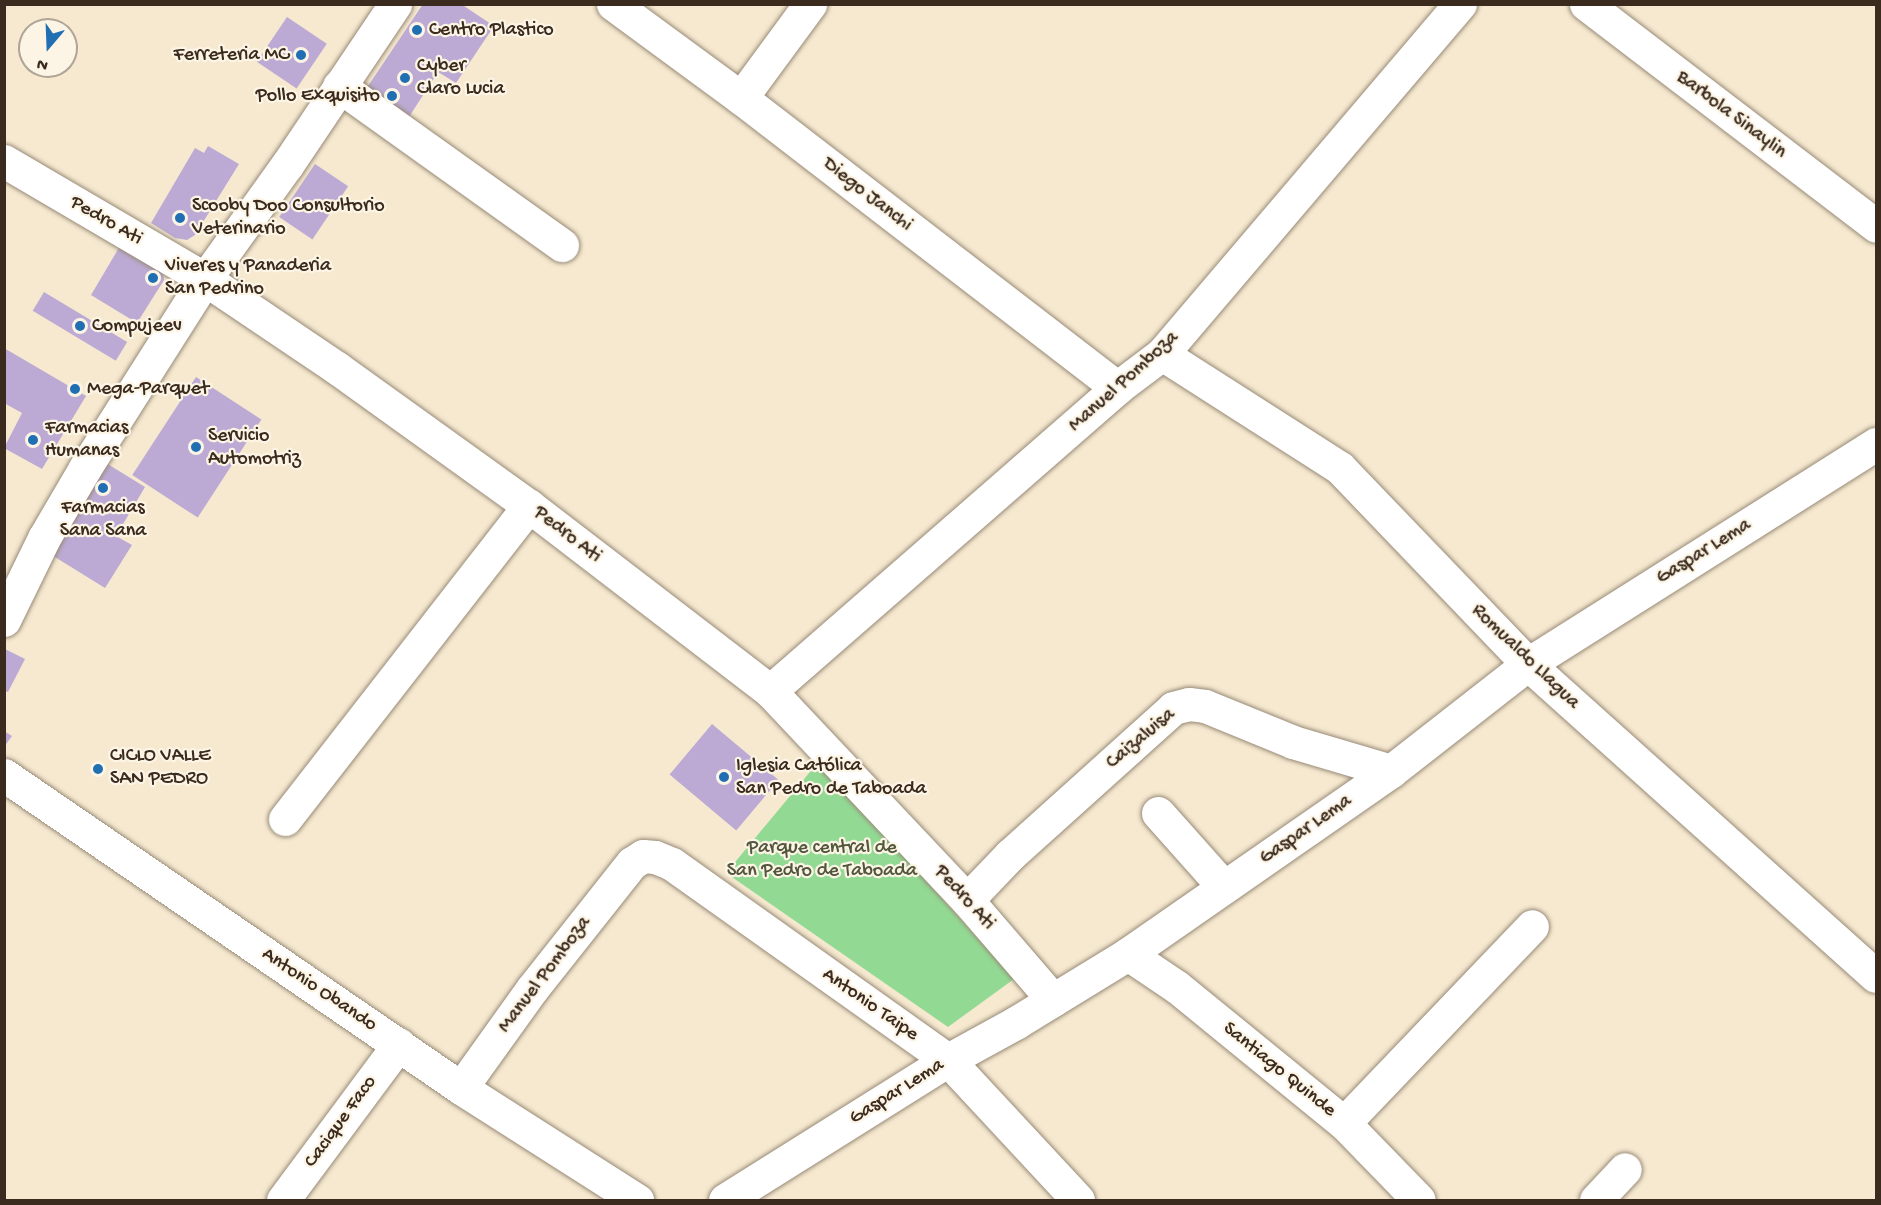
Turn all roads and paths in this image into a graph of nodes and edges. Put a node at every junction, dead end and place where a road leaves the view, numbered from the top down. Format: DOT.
graph roads {
  1 [pos="395,4"];
  2 [pos="613,4"];
  3 [pos="810,4"];
  4 [pos="1460,4"];
  5 [pos="1586,4"];
  6 [pos="339,86"];
  7 [pos="741,98"];
  8 [pos="4,161"];
  9 [pos="1876,226"];
  10 [pos="562,245"];
  11 [pos="205,279"];
  12 [pos="1162,354"];
  13 [pos="1118,388"];
  14 [pos="1876,444"];
  15 [pos="529,506"];
  16 [pos="4,620"];
  17 [pos="1528,664"];
  18 [pos="770,691"];
  19 [pos="1391,771"];
  20 [pos="4,775"];
  21 [pos="1158,813"];
  22 [pos="285,819"];
  23 [pos="632,862"];
  24 [pos="1224,887"];
  25 [pos="967,900"];
  26 [pos="1532,926"];
  27 [pos="1128,954"];
  28 [pos="1876,976"];
  29 [pos="1053,1000"];
  30 [pos="399,1044"];
  31 [pos="948,1060"];
  32 [pos="461,1088"];
  33 [pos="1344,1123"];
  34 [pos="1625,1169"];
  35 [pos="283,1200"];
  36 [pos="637,1200"];
  37 [pos="725,1200"];
  38 [pos="1078,1200"];
  39 [pos="1419,1200"];
  40 [pos="1596,1200"];
  1 -- 6 [label="street"];
  2 -- 7 [label="street, Diego Janchi"];
  3 -- 7 [label="street"];
  4 -- 12 [label="street, Manuel Pomboza"];
  5 -- 9 [label="street, Barbola Sinaylin"];
  6 -- 10 [label="street"];
  6 -- 11 [label="street"];
  7 -- 13 [label="street, Diego Janchi"];
  8 -- 11 [label="street, Pedro Ati"];
  11 -- 15 [label="street, Pedro Ati"];
  11 -- 16 [label="street"];
  12 -- 13 [label="street, Manuel Pomboza"];
  12 -- 17 [label="street, Romualdo Llagua"];
  13 -- 18 [label="street, Manuel Pomboza"];
  14 -- 17 [label="street, Gaspar Lema"];
  15 -- 18 [label="street, Pedro Ati"];
  15 -- 22 [label="street"];
  17 -- 19 [label="street, Gaspar Lema"];
  17 -- 28 [label="street, Romualdo Llagua"];
  18 -- 25 [label="street, Pedro Ati"];
  19 -- 24 [label="street, Gaspar Lema"];
  19 -- 25 [label="street, Caizaluisa"];
  20 -- 30 [label="street, Antonio Obando"];
  21 -- 24 [label="street"];
  23 -- 31 [label="street, Antonio Taipe"];
  23 -- 32 [label="street, Manuel Pomboza"];
  24 -- 27 [label="street, Gaspar Lema"];
  25 -- 29 [label="street, Pedro Ati"];
  26 -- 33 [label="street"];
  27 -- 29 [label="street, Gaspar Lema"];
  27 -- 33 [label="street, Santiago Quinde"];
  29 -- 31 [label="street, Gaspar Lema"];
  30 -- 32 [label="street, Antonio Obando"];
  30 -- 35 [label="street, Cacique Faco"];
  31 -- 37 [label="street, Gaspar Lema"];
  31 -- 38 [label="street, Antonio Taipe"];
  32 -- 36 [label="street, Antonio Obando"];
  33 -- 39 [label="street, Santiago Quinde"];
  34 -- 40 [label="street"];
}
